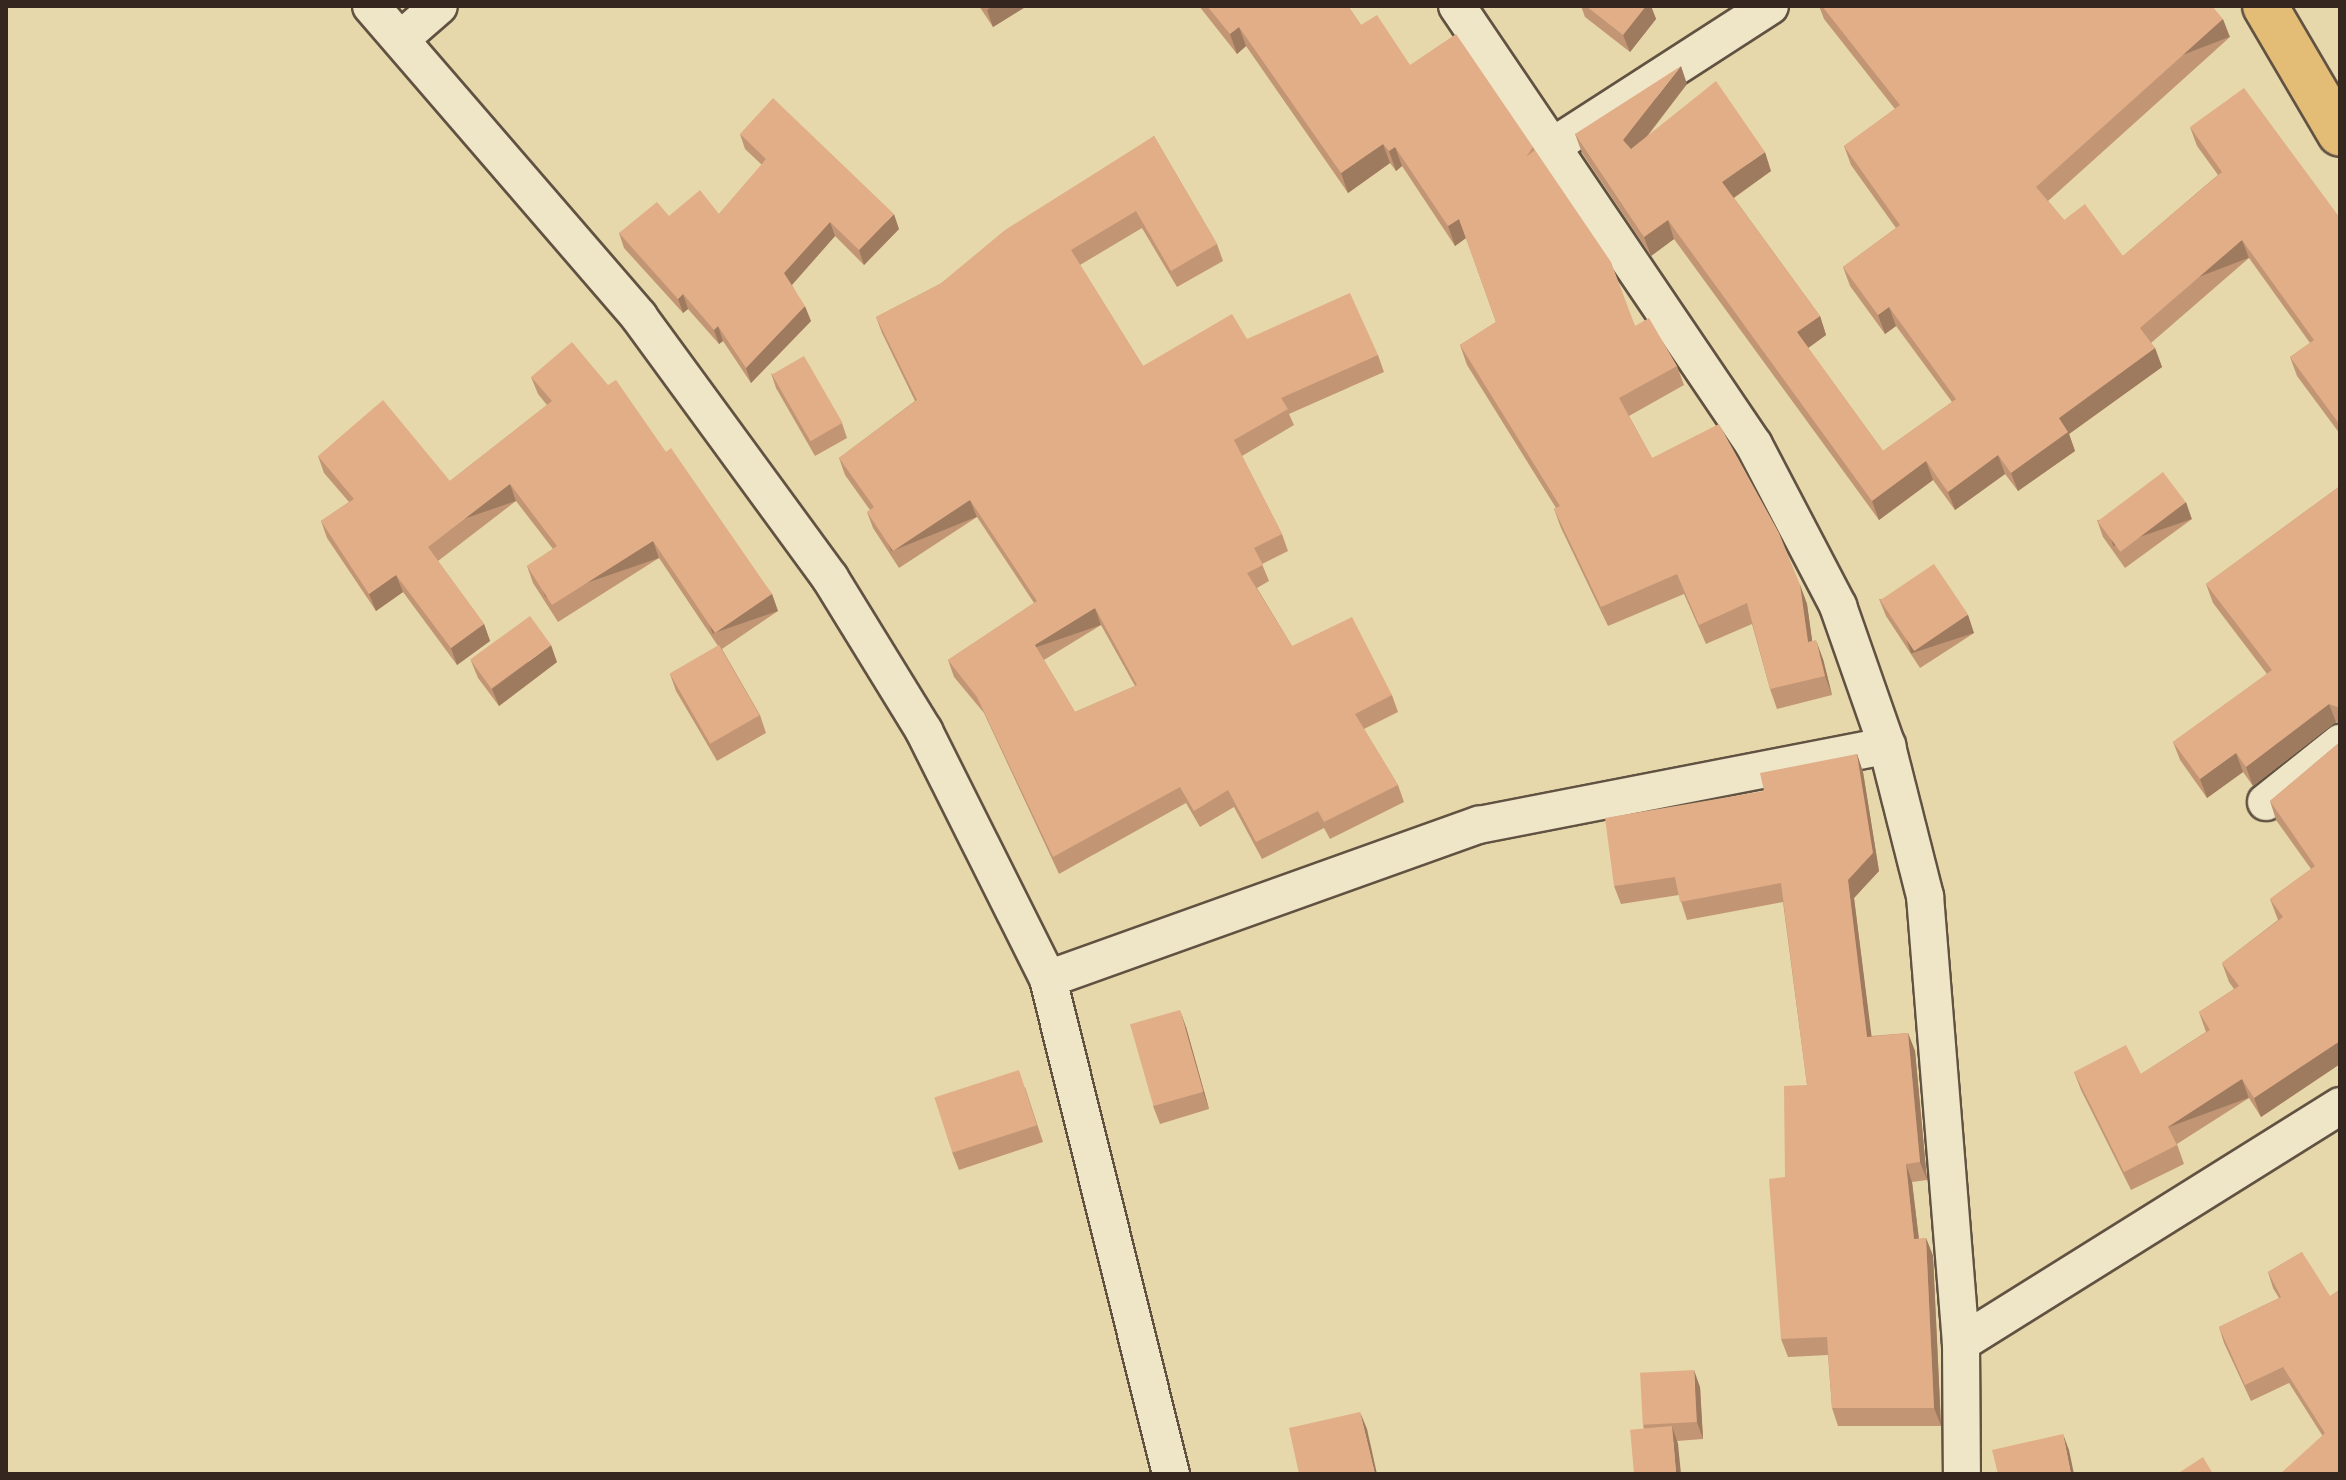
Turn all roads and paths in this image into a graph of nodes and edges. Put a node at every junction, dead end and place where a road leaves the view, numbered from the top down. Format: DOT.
graph roads {
  1 [pos="371,6"];
  2 [pos="439,6"];
  3 [pos="1457,6"];
  4 [pos="1770,6"];
  5 [pos="2265,6"];
  6 [pos="401,39"];
  7 [pos="2340,134"];
  8 [pos="1553,146"];
  9 [pos="2340,743"];
  10 [pos="1887,746"];
  11 [pos="2266,802"];
  12 [pos="1048,979"];
  13 [pos="2340,1106"];
  14 [pos="1961,1343"];
  15 [pos="1171,1474"];
  16 [pos="1962,1474"];
  1 -- 6 [label="street"];
  2 -- 6 [label="street"];
  3 -- 8 [label="street"];
  4 -- 8 [label="street"];
  5 -- 7 [label="main road"];
  6 -- 12 [label="street"];
  8 -- 10 [label="street"];
  9 -- 11 [label="street"];
  10 -- 12 [label="street"];
  10 -- 14 [label="street"];
  12 -- 15 [label="street"];
  13 -- 14 [label="street"];
  14 -- 16 [label="street"];
}
